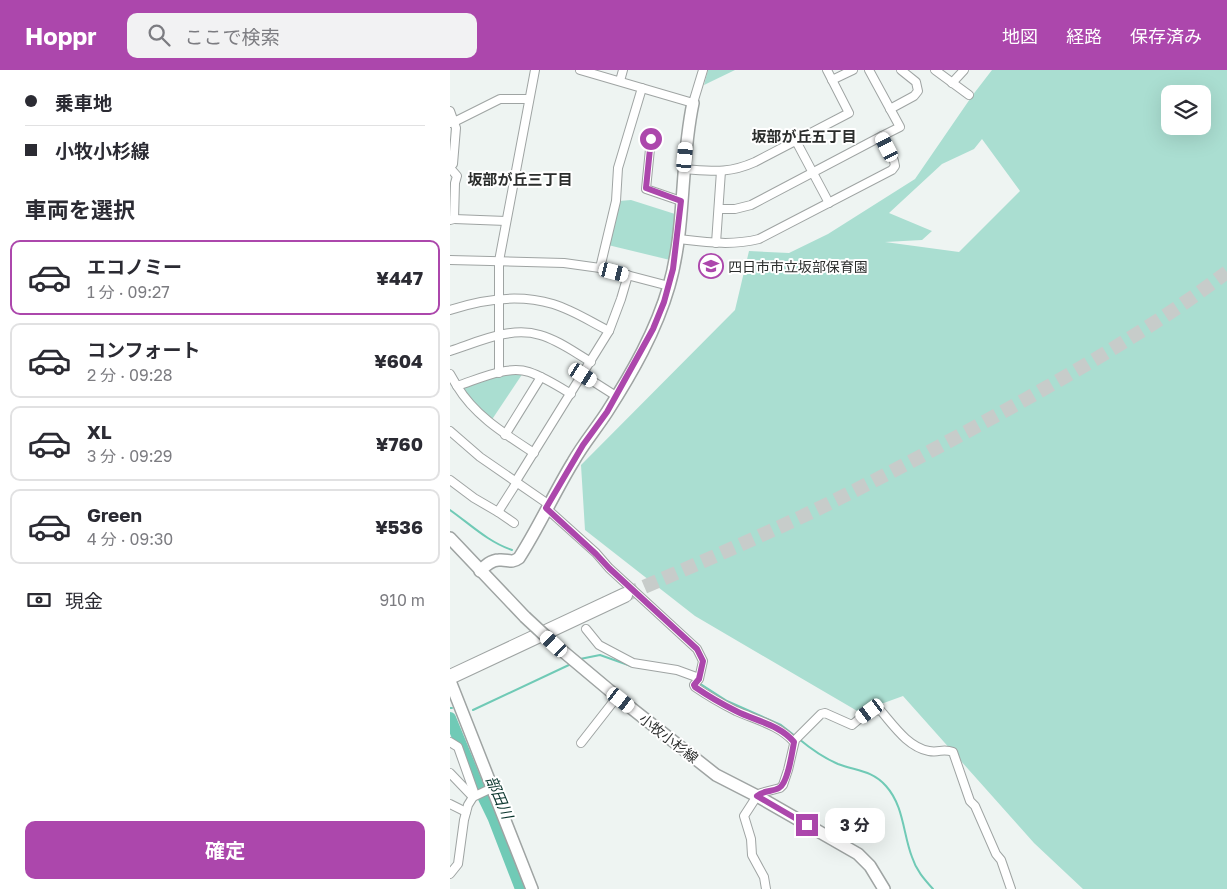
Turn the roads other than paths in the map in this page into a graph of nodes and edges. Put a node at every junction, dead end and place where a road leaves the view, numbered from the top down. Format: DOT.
graph roads {
  1 [pos="535,70"];
  2 [pos="580,70"];
  3 [pos="623,70"];
  4 [pos="704,70"];
  5 [pos="827,70"];
  6 [pos="853,70"];
  7 [pos="869,70"];
  8 [pos="901,70"];
  9 [pos="935,70"];
  10 [pos="964,70"];
  11 [pos="832,80"];
  12 [pos="620,81"];
  13 [pos="952,83"];
  14 [pos="642,88"];
  15 [pos="970,96"];
  16 [pos="529,99"];
  17 [pos="694,103"];
  18 [pos="890,109"];
  19 [pos="450,111"];
  20 [pos="452,122"];
  21 [pos="882,136"];
  22 [pos="651,139"];
  23 [pos="796,141"];
  24 [pos="450,168"];
  25 [pos="684,169"];
  26 [pos="721,171"];
  27 [pos="813,173"];
  28 [pos="681,201"];
  29 [pos="829,203"];
  30 [pos="719,209"];
  31 [pos="452,219"];
  32 [pos="506,221"];
  33 [pos="678,239"];
  34 [pos="716,243"];
  35 [pos="450,260"];
  36 [pos="499,261"];
  37 [pos="600,268"];
  38 [pos="628,275"];
  39 [pos="669,286"];
  40 [pos="500,299"];
  41 [pos="450,310"];
  42 [pos="609,332"];
  43 [pos="499,335"];
  44 [pos="450,351"];
  45 [pos="591,362"];
  46 [pos="499,373"];
  47 [pos="450,374"];
  48 [pos="583,375"];
  49 [pos="541,377"];
  50 [pos="457,386"];
  51 [pos="571,394"];
  52 [pos="616,396"];
  53 [pos="451,432"];
  54 [pos="505,435"];
  55 [pos="534,453"];
  56 [pos="450,480"];
  57 [pos="517,482"];
  58 [pos="547,506"];
  59 [pos="498,512"];
  60 [pos="514,523"];
  61 [pos="450,538"];
  62 [pos="480,571"];
  63 [pos="625,595"];
  64 [pos="586,629"];
  65 [pos="450,677"];
  66 [pos="450,681"];
  67 [pos="698,681"];
  68 [pos="617,697"];
  69 [pos="796,739"];
  70 [pos="450,742"];
  71 [pos="581,744"];
  72 [pos="450,773"];
  73 [pos="489,789"];
  74 [pos="475,795"];
  75 [pos="757,796"];
  76 [pos="450,804"];
  77 [pos="466,812"];
  78 [pos="450,874"];
  79 [pos="532,889"];
  80 [pos="766,889"];
  81 [pos="884,889"];
  82 [pos="1011,889"];
  1 -- 16 [label="street"];
  2 -- 12 [label="street"];
  3 -- 12 [label="street"];
  4 -- 17 [label="street"];
  5 -- 11 [label="street"];
  6 -- 11 [label="street"];
  7 -- 18 [label="street"];
  8 -- 18 [label="street"];
  9 -- 13 [label="street"];
  10 -- 13 [label="street"];
  11 -- 23 [label="street"];
  12 -- 14 [label="street"];
  13 -- 15 [label="street"];
  14 -- 17 [label="street"];
  14 -- 37 [label="street"];
  16 -- 20 [label="street"];
  16 -- 32 [label="street"];
  17 -- 25 [label="street"];
  18 -- 21 [label="street"];
  19 -- 20 [label="street"];
  20 -- 24 [label="street"];
  21 -- 27 [label="street"];
  21 -- 29 [label="street"];
  22 -- 28 [label="street"];
  23 -- 26 [label="street"];
  23 -- 27 [label="street"];
  24 -- 31 [label="street"];
  25 -- 26 [label="street"];
  25 -- 28 [label="street"];
  26 -- 30 [label="street"];
  27 -- 29 [label="street"];
  27 -- 30 [label="street"];
  28 -- 33 [label="street"];
  29 -- 34 [label="street"];
  30 -- 34 [label="street"];
  31 -- 32 [label="street"];
  32 -- 36 [label="street"];
  33 -- 34 [label="street"];
  33 -- 39 [label="street"];
  35 -- 36 [label="street"];
  36 -- 37 [label="street"];
  36 -- 40 [label="street"];
  37 -- 38 [label="street"];
  38 -- 39 [label="street"];
  38 -- 42 [label="street"];
  39 -- 52 [label="street"];
  40 -- 41 [label="street"];
  40 -- 42 [label="street"];
  40 -- 43 [label="street"];
  42 -- 45 [label="street"];
  43 -- 44 [label="street"];
  43 -- 45 [label="street"];
  43 -- 46 [label="street"];
  45 -- 48 [label="street"];
  46 -- 49 [label="street"];
  46 -- 50 [label="street"];
  47 -- 50 [label="street"];
  48 -- 51 [label="street"];
  48 -- 52 [label="street"];
  49 -- 51 [label="street"];
  49 -- 54 [label="street"];
  50 -- 54 [label="street"];
  51 -- 55 [label="street"];
  52 -- 58 [label="street"];
  53 -- 57 [label="street"];
  54 -- 55 [label="street"];
  55 -- 57 [label="street"];
  56 -- 59 [label="street"];
  57 -- 58 [label="street"];
  57 -- 59 [label="street"];
  58 -- 62 [label="street"];
  58 -- 67 [label="street"];
  59 -- 60 [label="street"];
  61 -- 62 [label="street, 小牧小杉線"];
  62 -- 68 [label="street, 小牧小杉線, bridge"];
  63 -- 65 [label="highway"];
  64 -- 67 [label="street"];
  66 -- 73 [label="street"];
  67 -- 69 [label="street"];
  68 -- 71 [label="street"];
  68 -- 75 [label="street, 小牧小杉線"];
  69 -- 75 [label="street"];
  69 -- 82 [label="street"];
  70 -- 74 [label="street"];
  72 -- 74 [label="street"];
  73 -- 74 [label="street"];
  73 -- 79 [label="street"];
  74 -- 77 [label="street"];
  75 -- 80 [label="street"];
  75 -- 81 [label="street, 小牧小杉線"];
  76 -- 77 [label="street"];
  77 -- 78 [label="street"];
}
